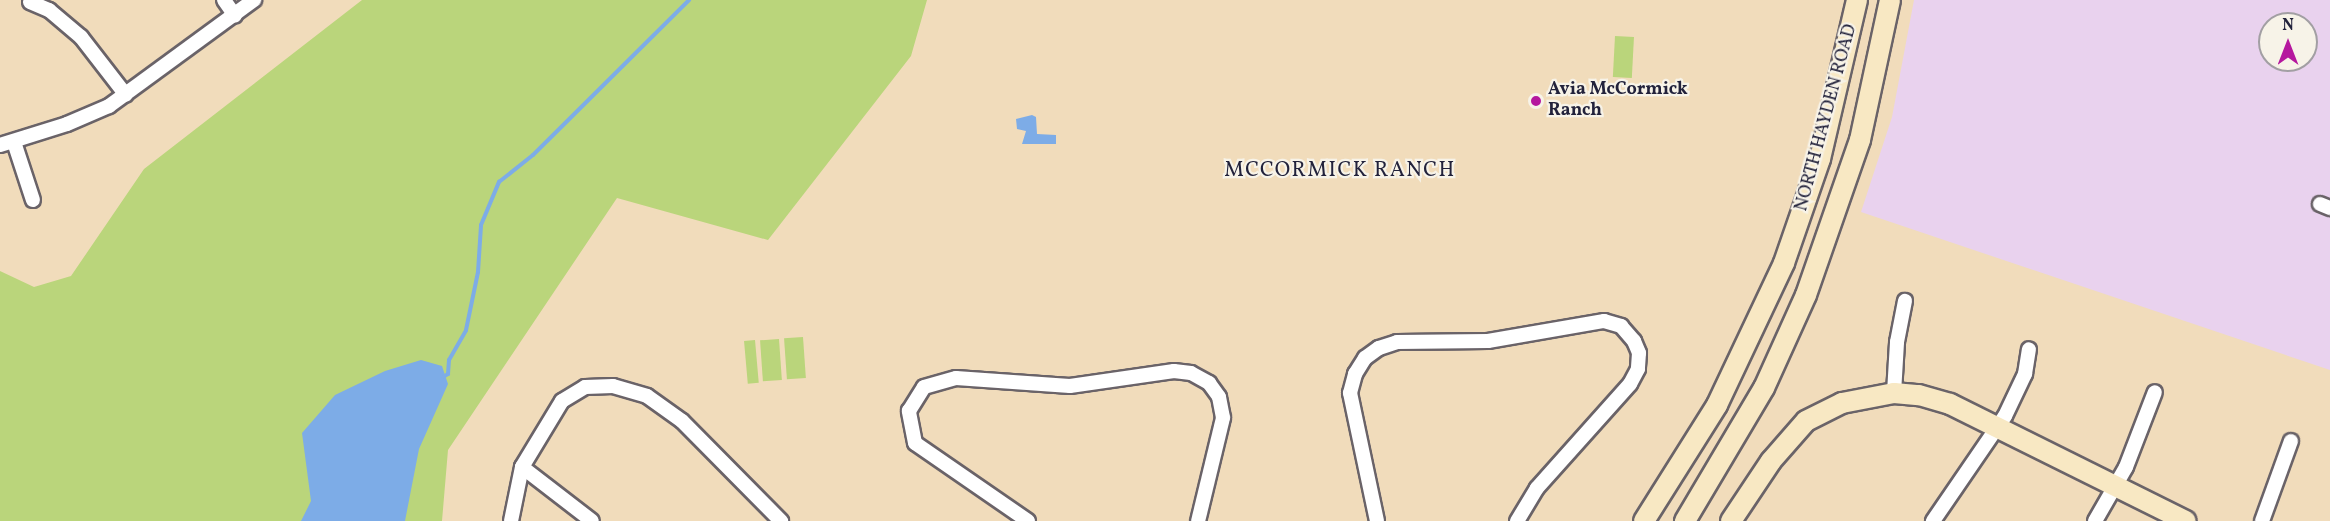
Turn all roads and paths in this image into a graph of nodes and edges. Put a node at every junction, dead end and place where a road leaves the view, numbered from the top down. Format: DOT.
graph roads {
  1 [pos="224,0"];
  2 [pos="254,0"];
  3 [pos="1857,0"];
  4 [pos="1890,0"];
  5 [pos="30,2"];
  6 [pos="235,16"];
  7 [pos="126,95"];
  8 [pos="7,144"];
  9 [pos="33,200"];
  10 [pos="1905,301"];
  11 [pos="2029,349"];
  12 [pos="2155,392"];
  13 [pos="1894,393"];
  14 [pos="1999,428"];
  15 [pos="2291,441"];
  16 [pos="522,467"];
  17 [pos="2116,487"];
  18 [pos="511,521"];
  19 [pos="592,521"];
  20 [pos="781,521"];
  21 [pos="1028,521"];
  22 [pos="1198,521"];
  23 [pos="1377,521"];
  24 [pos="1517,521"];
  25 [pos="1644,521"];
  26 [pos="1685,521"];
  27 [pos="1731,521"];
  28 [pos="1933,521"];
  29 [pos="2095,521"];
  30 [pos="2187,521"];
  31 [pos="2262,521"];
  1 -- 6 [label="street"];
  2 -- 6 [label="street"];
  3 -- 25 [label="main road, NORTH HAYDEN ROAD"];
  4 -- 26 [label="main road, NORTH HAYDEN ROAD"];
  5 -- 7 [label="street"];
  6 -- 7 [label="street"];
  7 -- 8 [label="street"];
  8 -- 9 [label="street"];
  10 -- 13 [label="street"];
  11 -- 14 [label="street"];
  12 -- 17 [label="street"];
  13 -- 14 [label="main road"];
  13 -- 27 [label="main road"];
  14 -- 17 [label="main road"];
  14 -- 28 [label="street"];
  15 -- 31 [label="street"];
  16 -- 18 [label="street"];
  16 -- 19 [label="street"];
  16 -- 20 [label="street"];
  17 -- 29 [label="street"];
  17 -- 30 [label="main road"];
  21 -- 22 [label="street"];
  23 -- 24 [label="street"];
}
